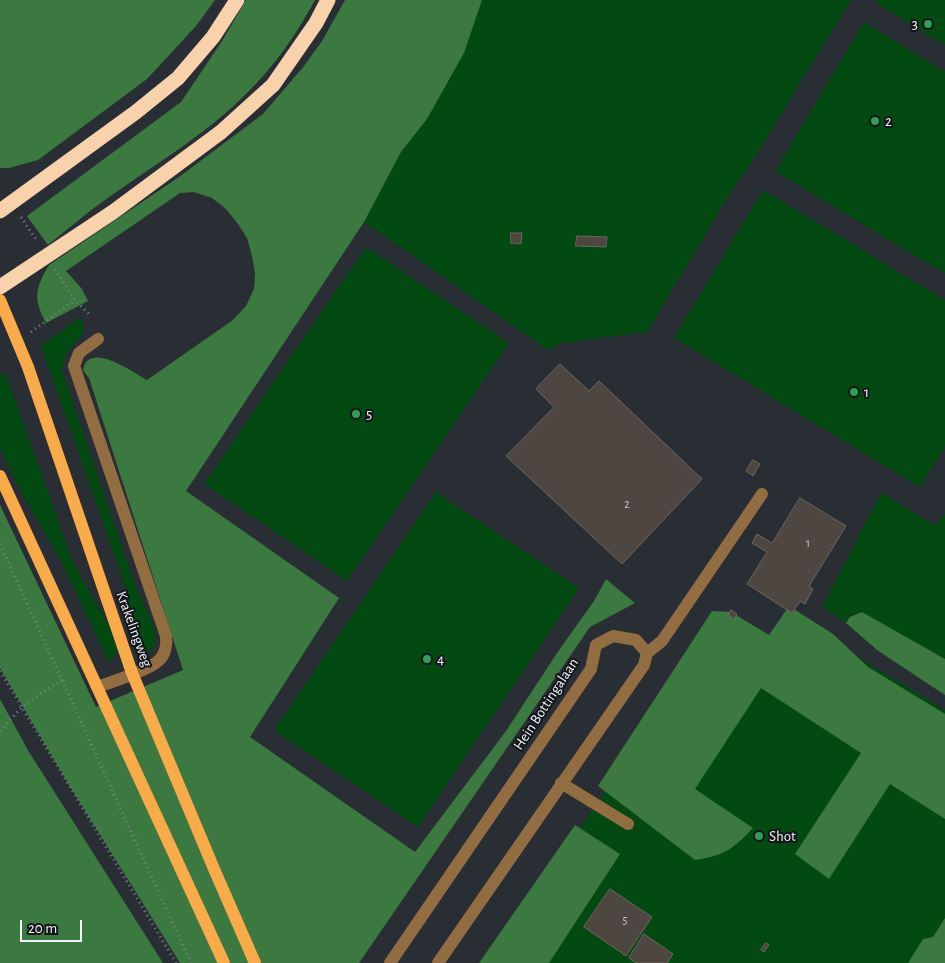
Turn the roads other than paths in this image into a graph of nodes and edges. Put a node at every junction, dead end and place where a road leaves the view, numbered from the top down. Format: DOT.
graph roads {
  1 [pos="237,0"];
  2 [pos="328,0"];
  3 [pos="0,211"];
  4 [pos="0,287"];
  5 [pos="0,300"];
  6 [pos="98,340"];
  7 [pos="0,476"];
  8 [pos="762,494"];
  9 [pos="647,653"];
  10 [pos="132,673"];
  11 [pos="97,688"];
  12 [pos="561,783"];
  13 [pos="628,824"];
  14 [pos="224,963"];
  15 [pos="255,963"];
  16 [pos="390,963"];
  17 [pos="438,963"];
  1 -- 3 [label="highway"];
  2 -- 4 [label="highway"];
  5 -- 10 [label="main road, Krakelingweg"];
  6 -- 10 [label="lane"];
  7 -- 11 [label="main road"];
  8 -- 9 [label="lane"];
  9 -- 12 [label="lane"];
  9 -- 16 [label="lane, Hein Bottingalaan"];
  10 -- 11 [label="lane"];
  10 -- 15 [label="main road, Krakelingweg"];
  11 -- 14 [label="main road"];
  12 -- 13 [label="lane"];
  12 -- 17 [label="lane"];
}
